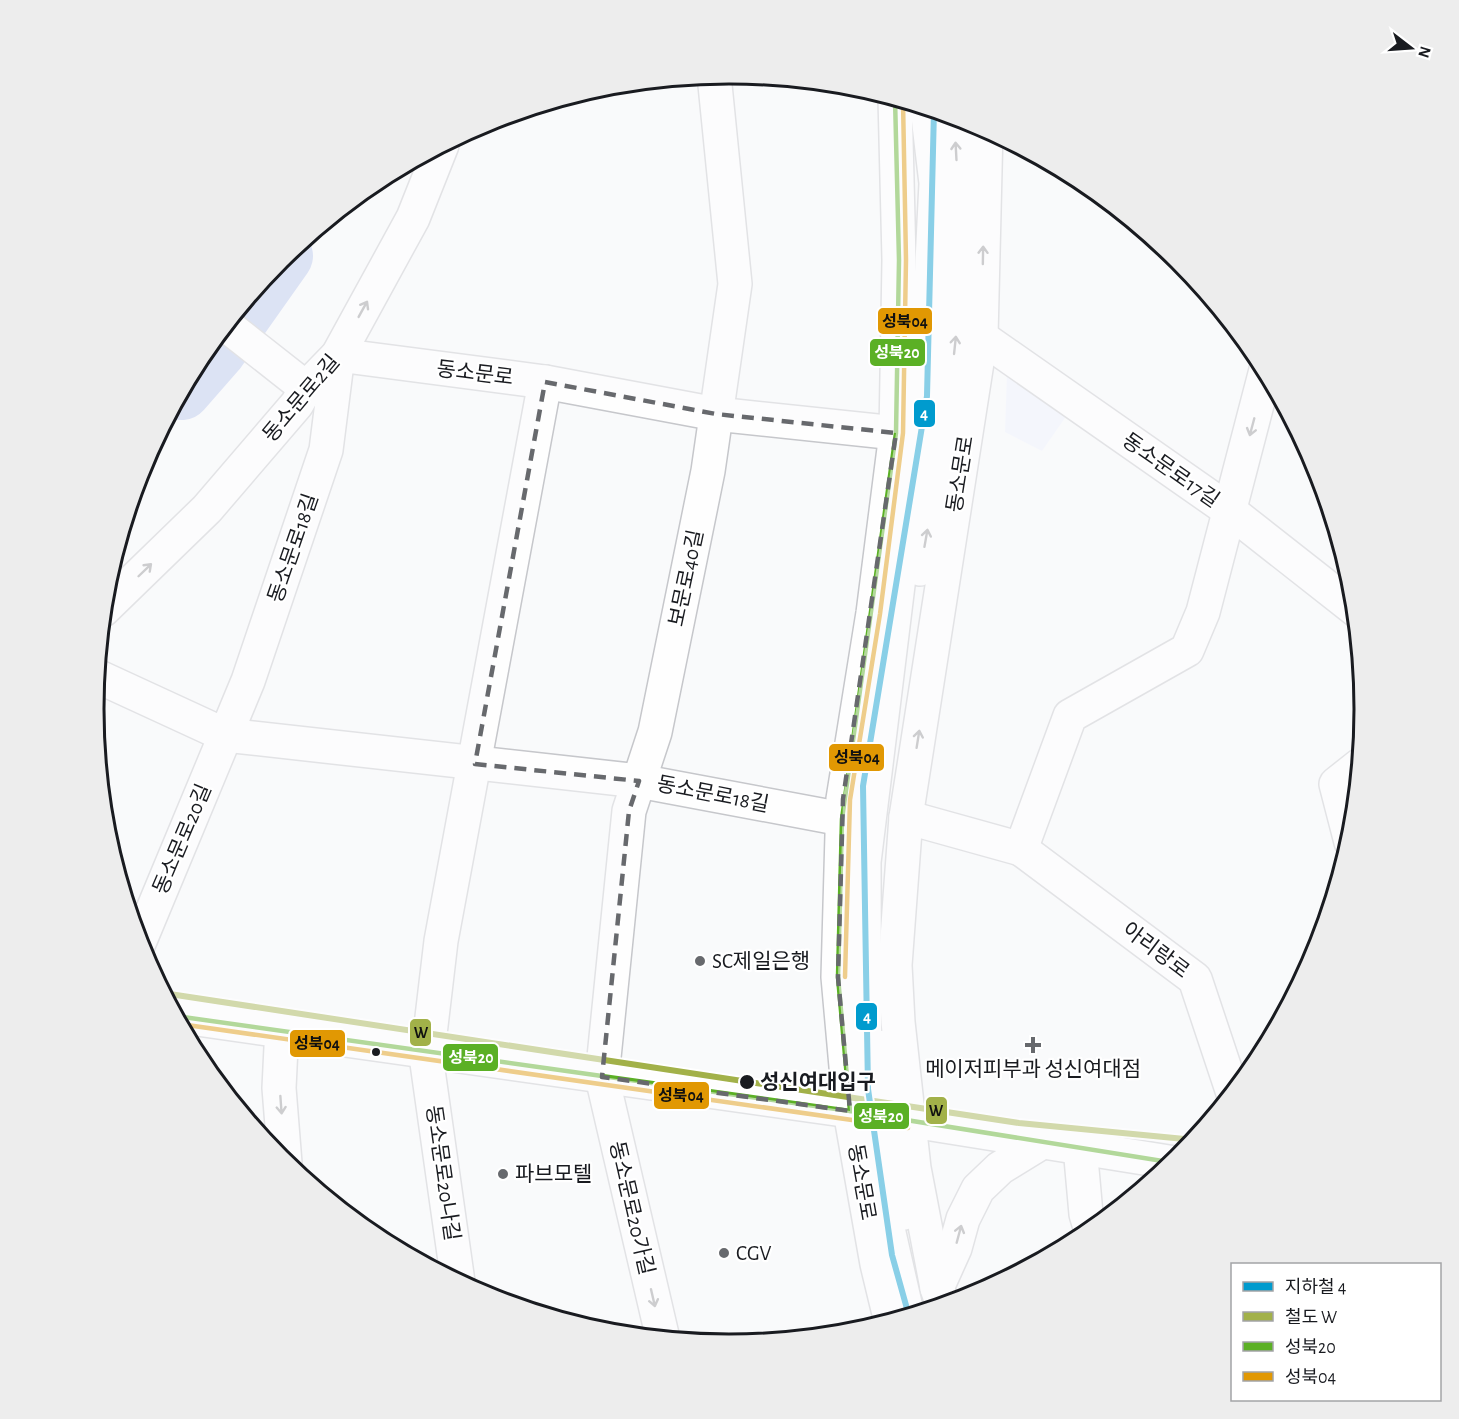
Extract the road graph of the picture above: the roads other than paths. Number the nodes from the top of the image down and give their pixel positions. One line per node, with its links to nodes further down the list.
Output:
1 (715, 84): 13 (street, 보문로40길)
2 (895, 106): 14 (street, 동소문로)
3 (928, 116): 34 (street)
4 (954, 126): 34 (street, one-way to 4)
5 (986, 140): 8 (street, 동소문로, one-way to 5)
6 (437, 157): 9 (street, 동소문로2길, one-way to 6)
7 (232, 331): 12 (street)
8 (981, 337): 15 (street, 동소문로17길); 23 (street, 동소문로, one-way to 8)
9 (338, 356): 10 (street, 동소문로); 12 (street, 동소문로2길); 19 (street, 동소문로18길)
10 (544, 382): 13 (street, 동소문로); 20 (street)
11 (1263, 383): 15 (street, one-way to 15)
12 (306, 388): 16 (street, 동소문로2길, one-way to 12)
13 (716, 414): 14 (street, 동소문로); 22 (street, 보문로40길)
14 (896, 433): 24 (street, 동소문로)
15 (1230, 511): 17 (street, 동소문로17길); 26 (street)
16 (114, 599)
17 (1346, 602)
18 (105, 680): 19 (street, 동소문로18길)
19 (225, 735): 20 (street, 동소문로18길); 27 (street, 동소문로20길)
20 (475, 764): 22 (street, 동소문로18길); 31 (street)
21 (1352, 771): 25 (street)
22 (639, 781): 24 (street, 동소문로18길); 32 (street, 보문로40길)
23 (906, 817): 26 (street); 34 (street, 동소문로)
24 (842, 819): 34 (street, 동소문로)
25 (1345, 819)
26 (1021, 849): 33 (street, 아리랑로)
27 (144, 930)
28 (186, 1018): 31 (street)
29 (196, 1036): 30 (street)
30 (281, 1047): 31 (street); 37 (street, one-way to 37)
31 (428, 1057): 32 (street); 40 (street, 동소문로20나길)
32 (602, 1077): 34 (street); 45 (street, 동소문로20가길, one-way to 45)
33 (1230, 1084)
34 (878, 1116): 35 (street); 41 (street, 동소문로); 43 (street); 44 (street, 동소문로)
35 (1044, 1141): 36 (street); 42 (street, one-way to 35)
36 (1080, 1147): 38 (street); 39 (street)
37 (284, 1149)
38 (1163, 1160)
39 (1088, 1222)
40 (457, 1272)
41 (936, 1300)
42 (937, 1300)
43 (907, 1309)
44 (889, 1314)
45 (661, 1331)

